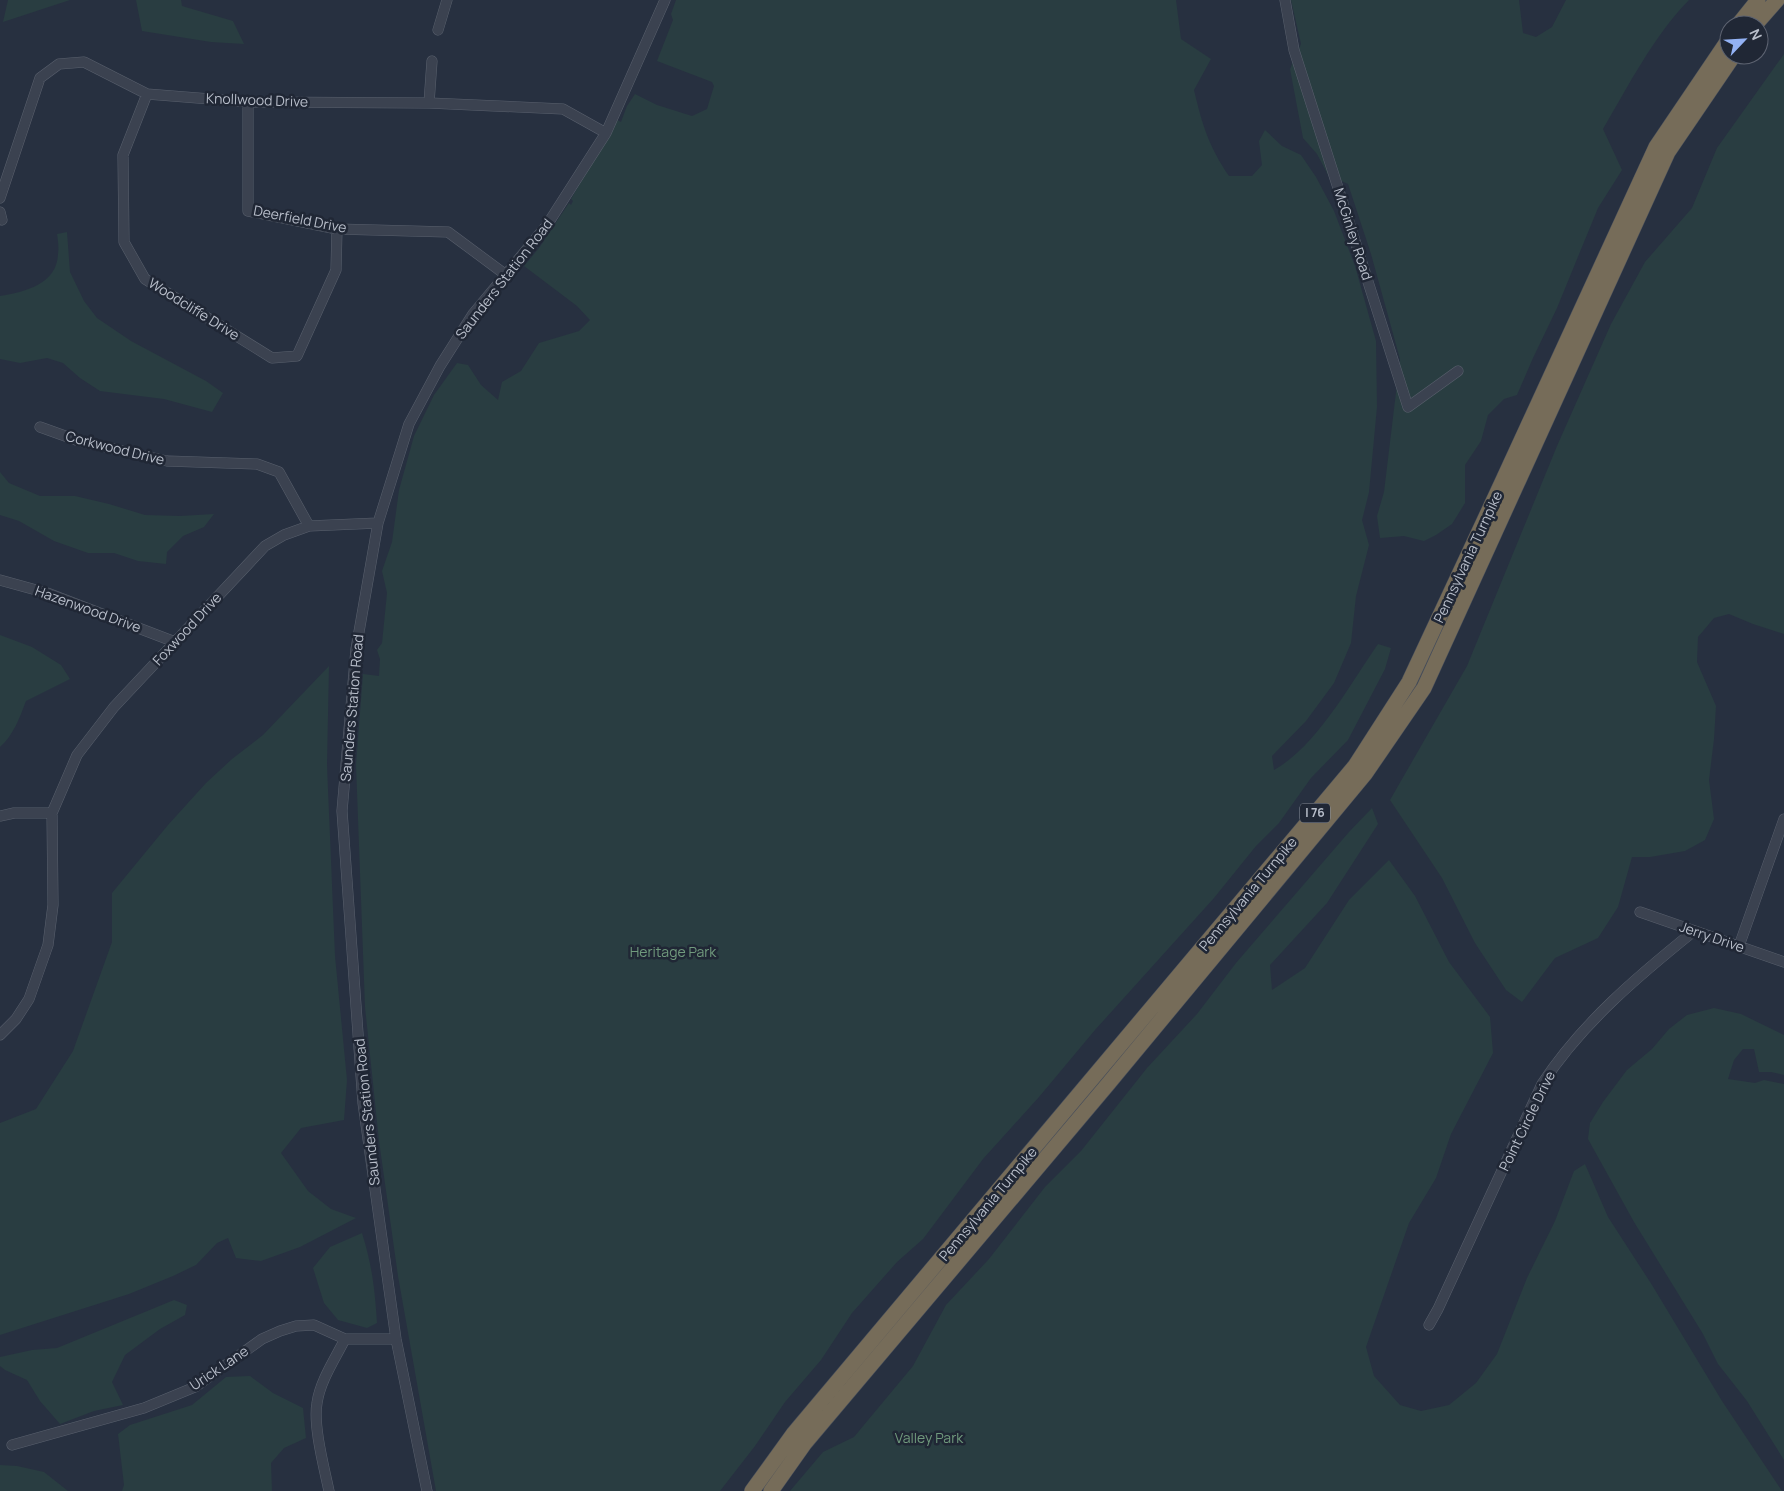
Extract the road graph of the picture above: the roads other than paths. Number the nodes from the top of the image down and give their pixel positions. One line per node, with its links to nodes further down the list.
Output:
1 (447, 0): 8 (street)
2 (665, 0): 15 (street, Saunders Station Road)
3 (1285, 0): 19 (street, McGinley Road)
4 (1758, 0): 6 (highway)
5 (1777, 0): 7 (highway)
6 (1746, 15)
7 (1764, 15)
8 (438, 30)
9 (1719, 54): 39 (highway, Pennsylvania Turnpike / I 76)
10 (432, 61): 14 (street)
11 (1727, 65): 40 (highway, Pennsylvania Turnpike / I 76)
12 (146, 94): 13 (street, Knollwood Drive); 16 (street, Knollwood Drive); 17 (street, Woodcliffe Drive)
13 (248, 102): 14 (street, Knollwood Drive); 17 (street, Deerfield Drive)
14 (429, 103): 15 (street, Knollwood Drive)
15 (606, 133): 18 (street, Saunders Station Road)
16 (0, 198)
17 (337, 229): 18 (street, Deerfield Drive)
18 (506, 275): 21 (street, Saunders Station Road)
19 (1458, 371)
20 (40, 427): 22 (street, Corkwood Drive)
21 (378, 523): 22 (street, Foxwood Drive); 35 (street, Saunders Station Road)
22 (309, 526): 24 (street, Foxwood Drive)
23 (0, 580): 24 (street, Hazenwood Drive)
24 (175, 642): 25 (street, Foxwood Drive)
25 (52, 813): 26 (street); 32 (street, Foxwood Drive)
26 (0, 816)
27 (1784, 819): 30 (street)
28 (1640, 912): 29 (street, Jerry Drive)
29 (1694, 931): 30 (street, Jerry Drive); 33 (street, Point Circle Drive)
30 (1739, 946): 31 (street, Jerry Drive)
31 (1784, 962)
32 (0, 1035)
33 (1429, 1325)
34 (345, 1339): 35 (street, Urick Lane); 36 (street, Urick Lane); 37 (street)
35 (396, 1339): 38 (street, Saunders Station Road)
36 (12, 1445)
37 (329, 1491)
38 (426, 1491)
39 (752, 1491)
40 (771, 1491)

